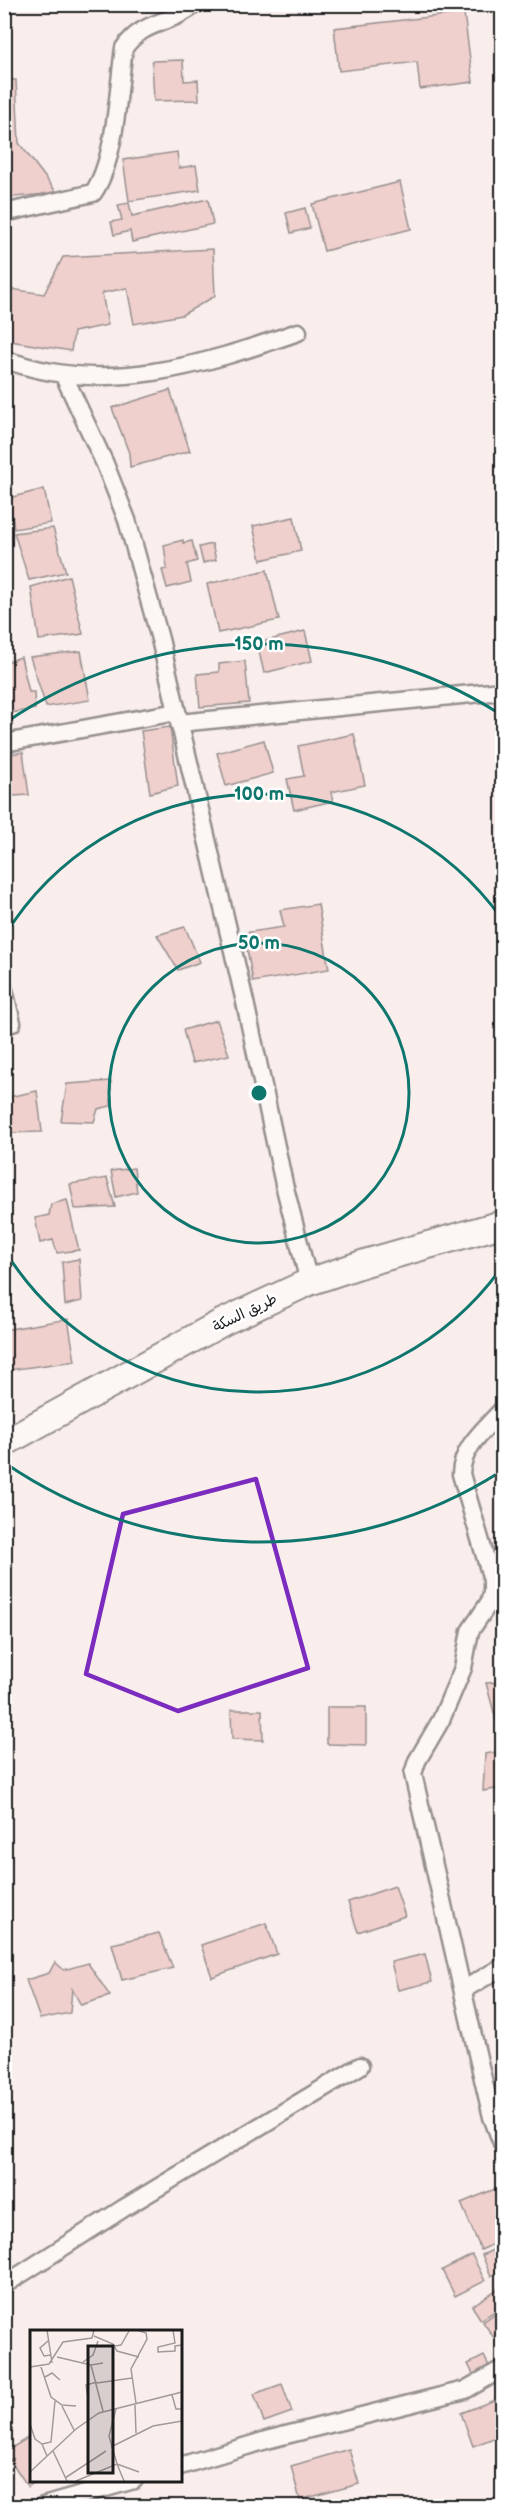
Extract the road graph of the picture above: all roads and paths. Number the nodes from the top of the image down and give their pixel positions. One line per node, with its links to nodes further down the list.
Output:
1 (195, 4): 2 (street)
2 (4, 213)
3 (298, 332): 5 (street)
4 (4, 359): 5 (street)
5 (64, 376): 7 (street)
6 (502, 691): 7 (street)
7 (178, 717): 8 (street); 12 (street)
8 (4, 743)
9 (4, 990): 10 (street)
10 (12, 1023)
11 (502, 1224): 12 (main road, طريق السكة)
12 (309, 1282): 14 (main road, طريق السكة)
13 (502, 1410): 16 (street)
14 (4, 1443)
15 (502, 1967): 16 (street)
16 (463, 1990): 18 (street)
17 (360, 2066): 19 (street)
18 (502, 2143)
19 (4, 2285)
20 (502, 2368): 21 (street)
21 (182, 2465)
22 (130, 2481): 23 (street)
23 (43, 2506)

